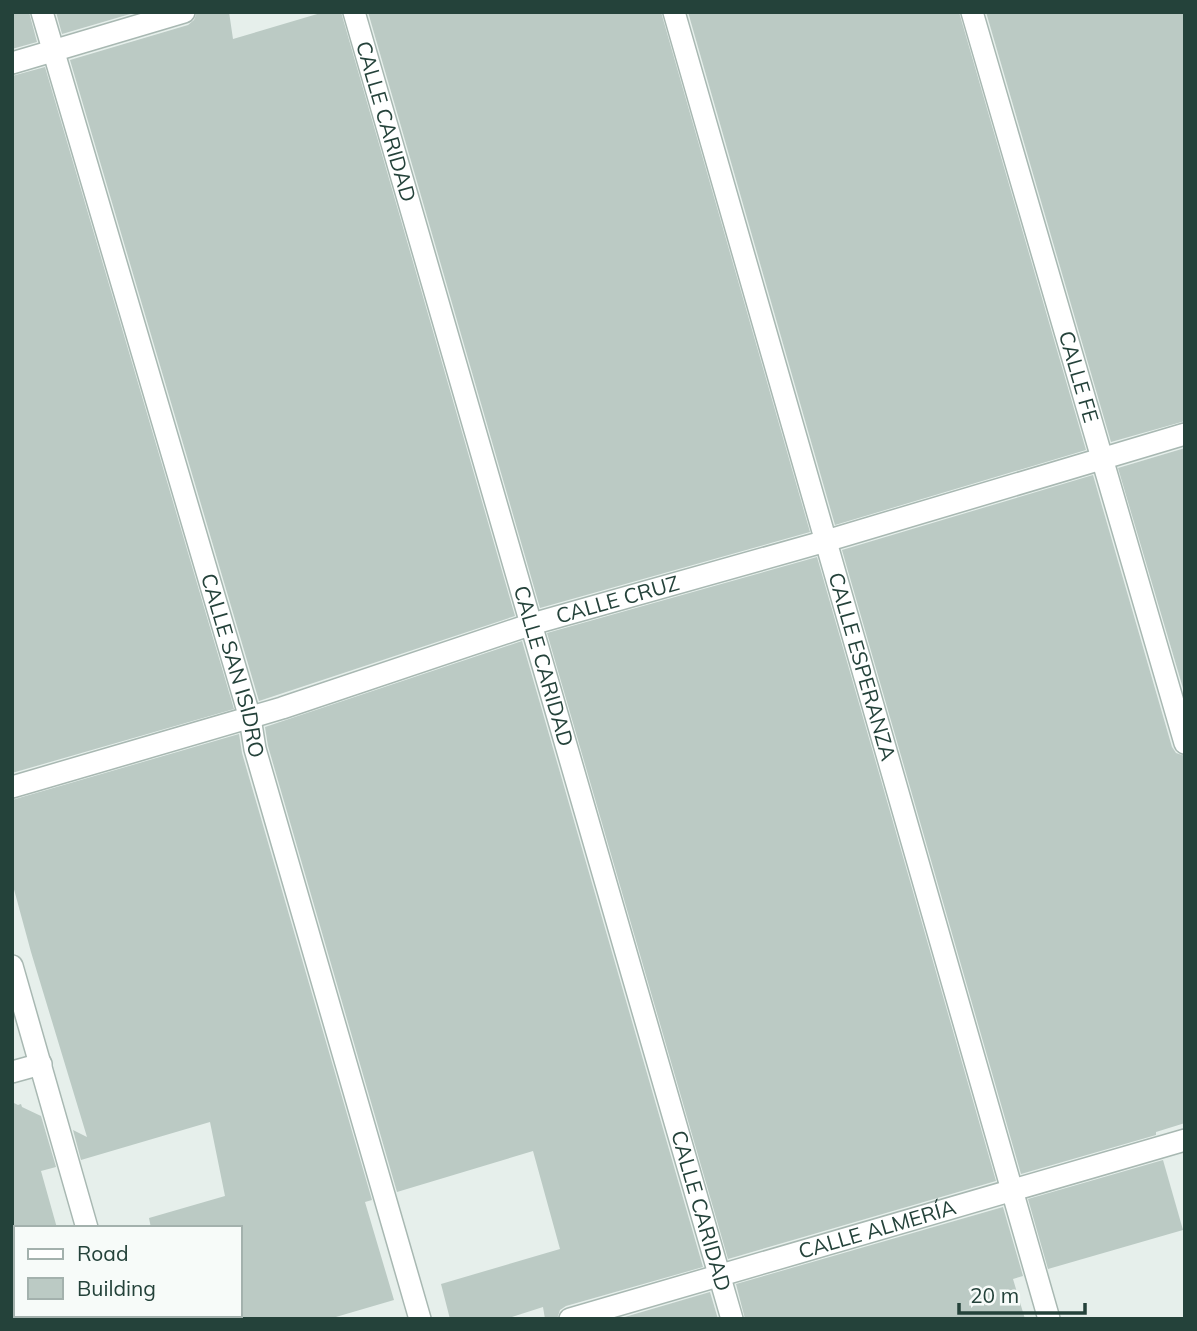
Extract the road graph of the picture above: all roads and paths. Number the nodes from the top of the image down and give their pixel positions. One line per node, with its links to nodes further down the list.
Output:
1 (42, 12): 6 (street, CALLE SAN ISIDRO)
2 (184, 12): 6 (street)
3 (355, 12): 11 (street, CALLE CARIDAD)
4 (674, 12): 10 (street, CALLE ESPERANZA)
5 (972, 12): 9 (street, CALLE FE)
6 (53, 51): 7 (street); 12 (street, CALLE SAN ISIDRO)
7 (12, 63)
8 (1185, 434): 9 (street, CALLE CRUZ)
9 (1102, 459): 10 (street, CALLE CRUZ); 13 (street, CALLE FE)
10 (826, 541): 11 (street, CALLE CRUZ); 19 (street, CALLE ESPERANZA)
11 (532, 624): 12 (street, CALLE CRUZ); 21 (street, CALLE CARIDAD)
12 (250, 718): 14 (street, CALLE CRUZ); 22 (street, CALLE SAN ISIDRO)
13 (1185, 743)
14 (12, 787)
15 (12, 966): 16 (street)
16 (41, 1064): 17 (street); 20 (street)
17 (12, 1072)
18 (1185, 1140): 19 (street, CALLE ALMERÍA)
19 (1012, 1190): 21 (street, CALLE ALMERÍA); 25 (street, CALLE ESPERANZA)
20 (86, 1226)
21 (720, 1275): 23 (street, CALLE ALMERÍA); 24 (street, CALLE CARIDAD)
22 (420, 1319)
23 (570, 1319)
24 (732, 1319)
25 (1049, 1319)

